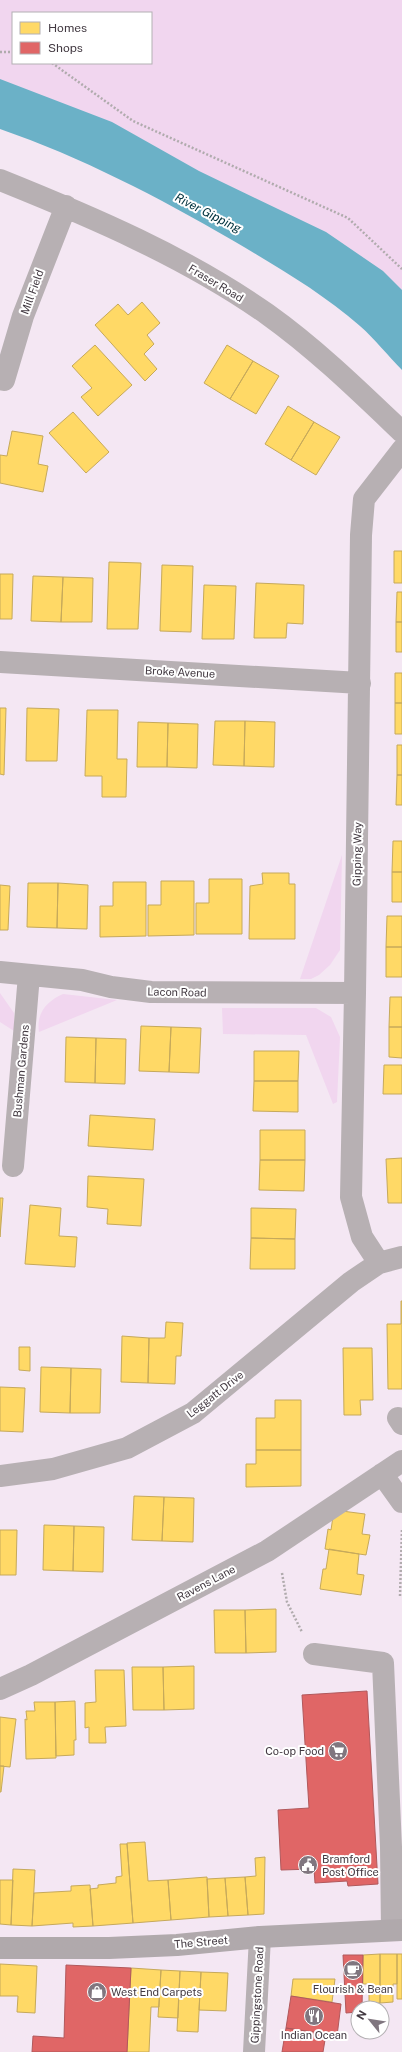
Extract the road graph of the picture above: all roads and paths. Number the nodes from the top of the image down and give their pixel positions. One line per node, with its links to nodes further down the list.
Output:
1 (0, 52): 2 (path)
2 (12, 52)
3 (53, 64): 6 (path)
4 (0, 180): 5 (street, Fraser Road)
5 (66, 206): 7 (street, Mill Field); 8 (street, Fraser Road)
6 (402, 269)
7 (4, 380)
8 (402, 432)
9 (402, 450): 11 (street, Gipping Way)
10 (0, 662): 11 (street, Broke Avenue)
11 (360, 683): 14 (street, Gipping Way)
12 (0, 972): 13 (street, Lacon Road)
13 (29, 975): 14 (street, Lacon Road); 15 (street, Bushman Gardens)
14 (355, 993): 17 (street, Gipping Way)
15 (13, 1166)
16 (402, 1257): 17 (street, Leggatt Drive)
17 (379, 1263): 20 (street, Leggatt Drive)
18 (402, 1461): 19 (street, Ravens Lane)
19 (382, 1474): 21 (street); 23 (street, Ravens Lane)
20 (0, 1476)
21 (402, 1502)
22 (402, 1520): 24 (path)
23 (267, 1551): 25 (path); 26 (street, Ravens Lane)
24 (400, 1596)
25 (314, 1654): 27 (street)
26 (0, 1689)
27 (394, 1710): 28 (street)
28 (397, 1930): 29 (main road, The Street)
29 (260, 1937): 30 (main road, The Street); 31 (street, Gippingstone Road)
30 (0, 1948)
31 (254, 2052)

